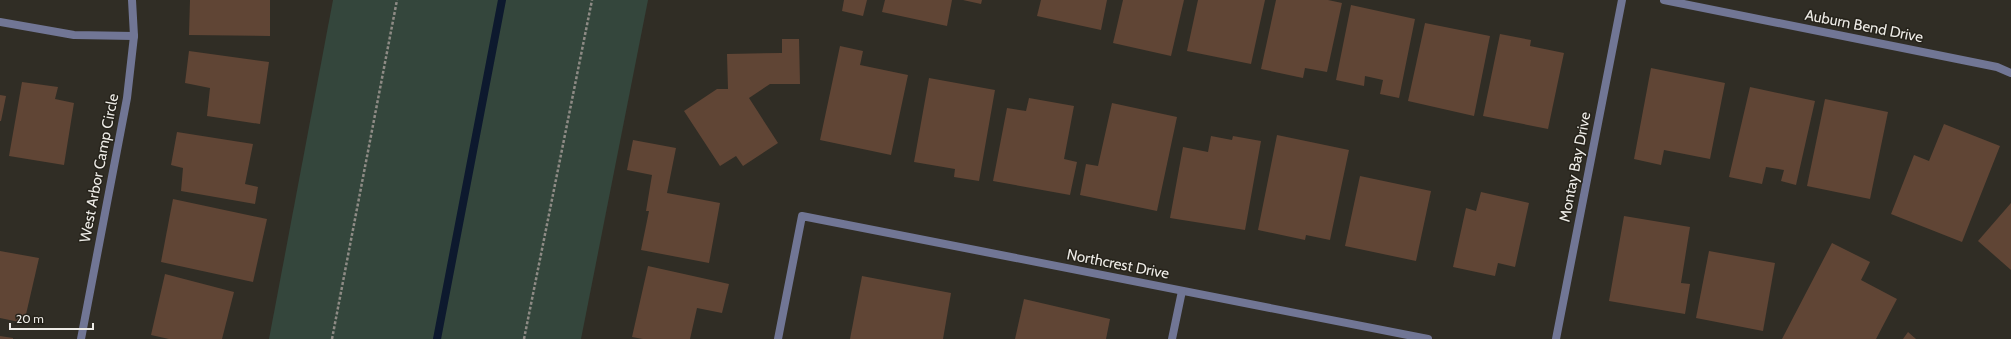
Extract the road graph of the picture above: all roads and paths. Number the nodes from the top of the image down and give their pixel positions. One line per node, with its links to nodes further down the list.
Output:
1 (132, 0): 7 (street, West Arbor Camp Circle)
2 (397, 0): 11 (path)
3 (592, 0): 12 (path)
4 (1622, 0): 16 (street, Montay Bay Drive)
5 (1664, 0): 8 (street, Auburn Bend Drive)
6 (0, 22): 7 (street)
7 (134, 36): 10 (street, West Arbor Camp Circle)
8 (2011, 73)
9 (1182, 291): 13 (street, Northcrest Drive); 14 (street); 15 (street, Northcrest Drive)
10 (80, 339)
11 (332, 339)
12 (524, 339)
13 (778, 339)
14 (1172, 339)
15 (1428, 339)
16 (1556, 339)

